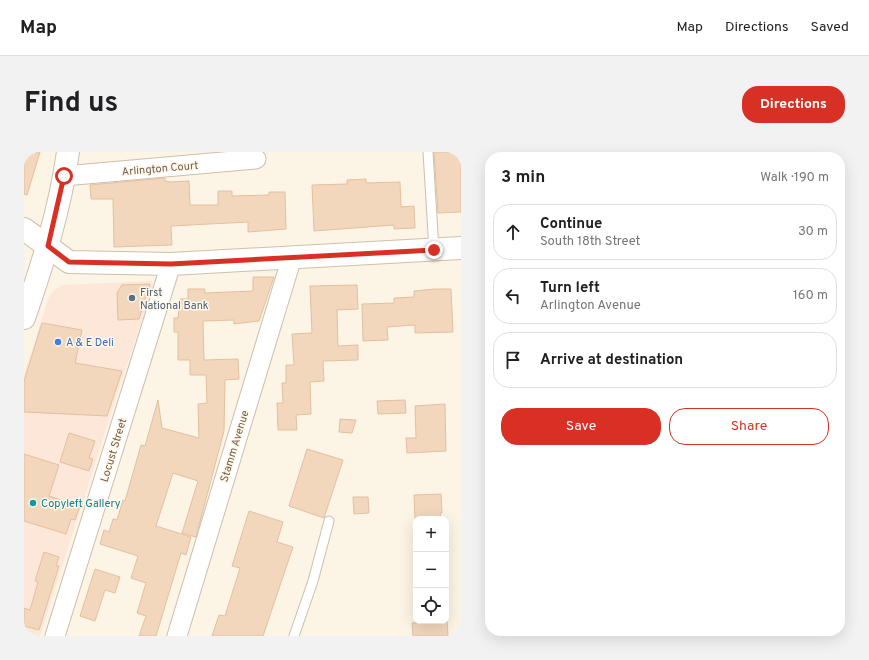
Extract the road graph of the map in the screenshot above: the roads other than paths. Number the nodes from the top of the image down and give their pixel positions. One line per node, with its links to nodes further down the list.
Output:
1 (68, 152): 4 (main road)
2 (428, 152): 8 (lane)
3 (256, 159): 4 (street, Arlington Court)
4 (64, 176): 6 (main road)
5 (24, 229): 6 (main road)
6 (48, 246): 10 (main road); 11 (main road)
7 (461, 249): 8 (main road)
8 (434, 250): 9 (main road)
9 (292, 257): 10 (main road); 14 (street, Stamm Avenue)
10 (171, 264): 13 (street, Locust Street)
11 (24, 318)
12 (329, 521): 15 (lane)
13 (55, 636)
14 (177, 636)
15 (294, 636)

